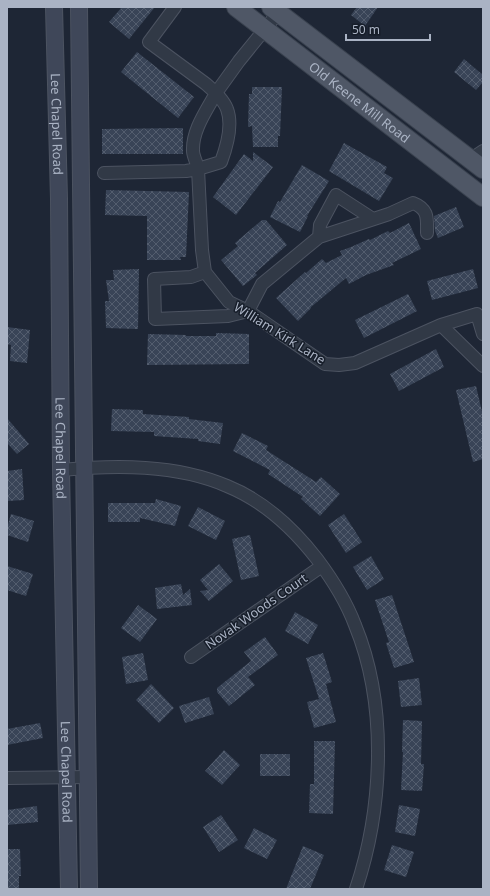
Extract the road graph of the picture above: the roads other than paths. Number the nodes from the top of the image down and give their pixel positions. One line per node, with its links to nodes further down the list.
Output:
1 (54, 7): 21 (main road, Lee Chapel Road)
2 (79, 7): 20 (main road, Lee Chapel Road)
3 (175, 7): 7 (street)
4 (236, 7): 6 (main road, Old Keene Mill Road)
5 (278, 9): 6 (street); 8 (main road, Old Keene Mill Road)
6 (264, 29): 7 (street); 11 (main road, Old Keene Mill Road)
7 (216, 93): 9 (street); 9 (street)
8 (479, 160)
9 (198, 169): 10 (street); 15 (street)
10 (104, 173)
11 (483, 197)
12 (373, 219): 13 (street); 14 (street); 14 (street)
13 (427, 233)
14 (320, 237): 16 (street)
15 (205, 272): 16 (street, William Kirk Lane); 16 (street)
16 (248, 311): 17 (street, William Kirk Lane)
17 (442, 325): 18 (street, William Kirk Lane); 19 (street)
18 (483, 334)
19 (483, 366)
20 (84, 468): 21 (street); 22 (street); 26 (main road, Lee Chapel Road)
21 (61, 470): 25 (main road, Lee Chapel Road)
22 (322, 566): 23 (street, Novak Woods Court); 29 (street)
23 (191, 657)
24 (7, 778): 25 (street)
25 (66, 778): 26 (street); 27 (main road, Lee Chapel Road)
26 (88, 778): 28 (main road, Lee Chapel Road)
27 (69, 889)
28 (89, 889)
29 (356, 889)

